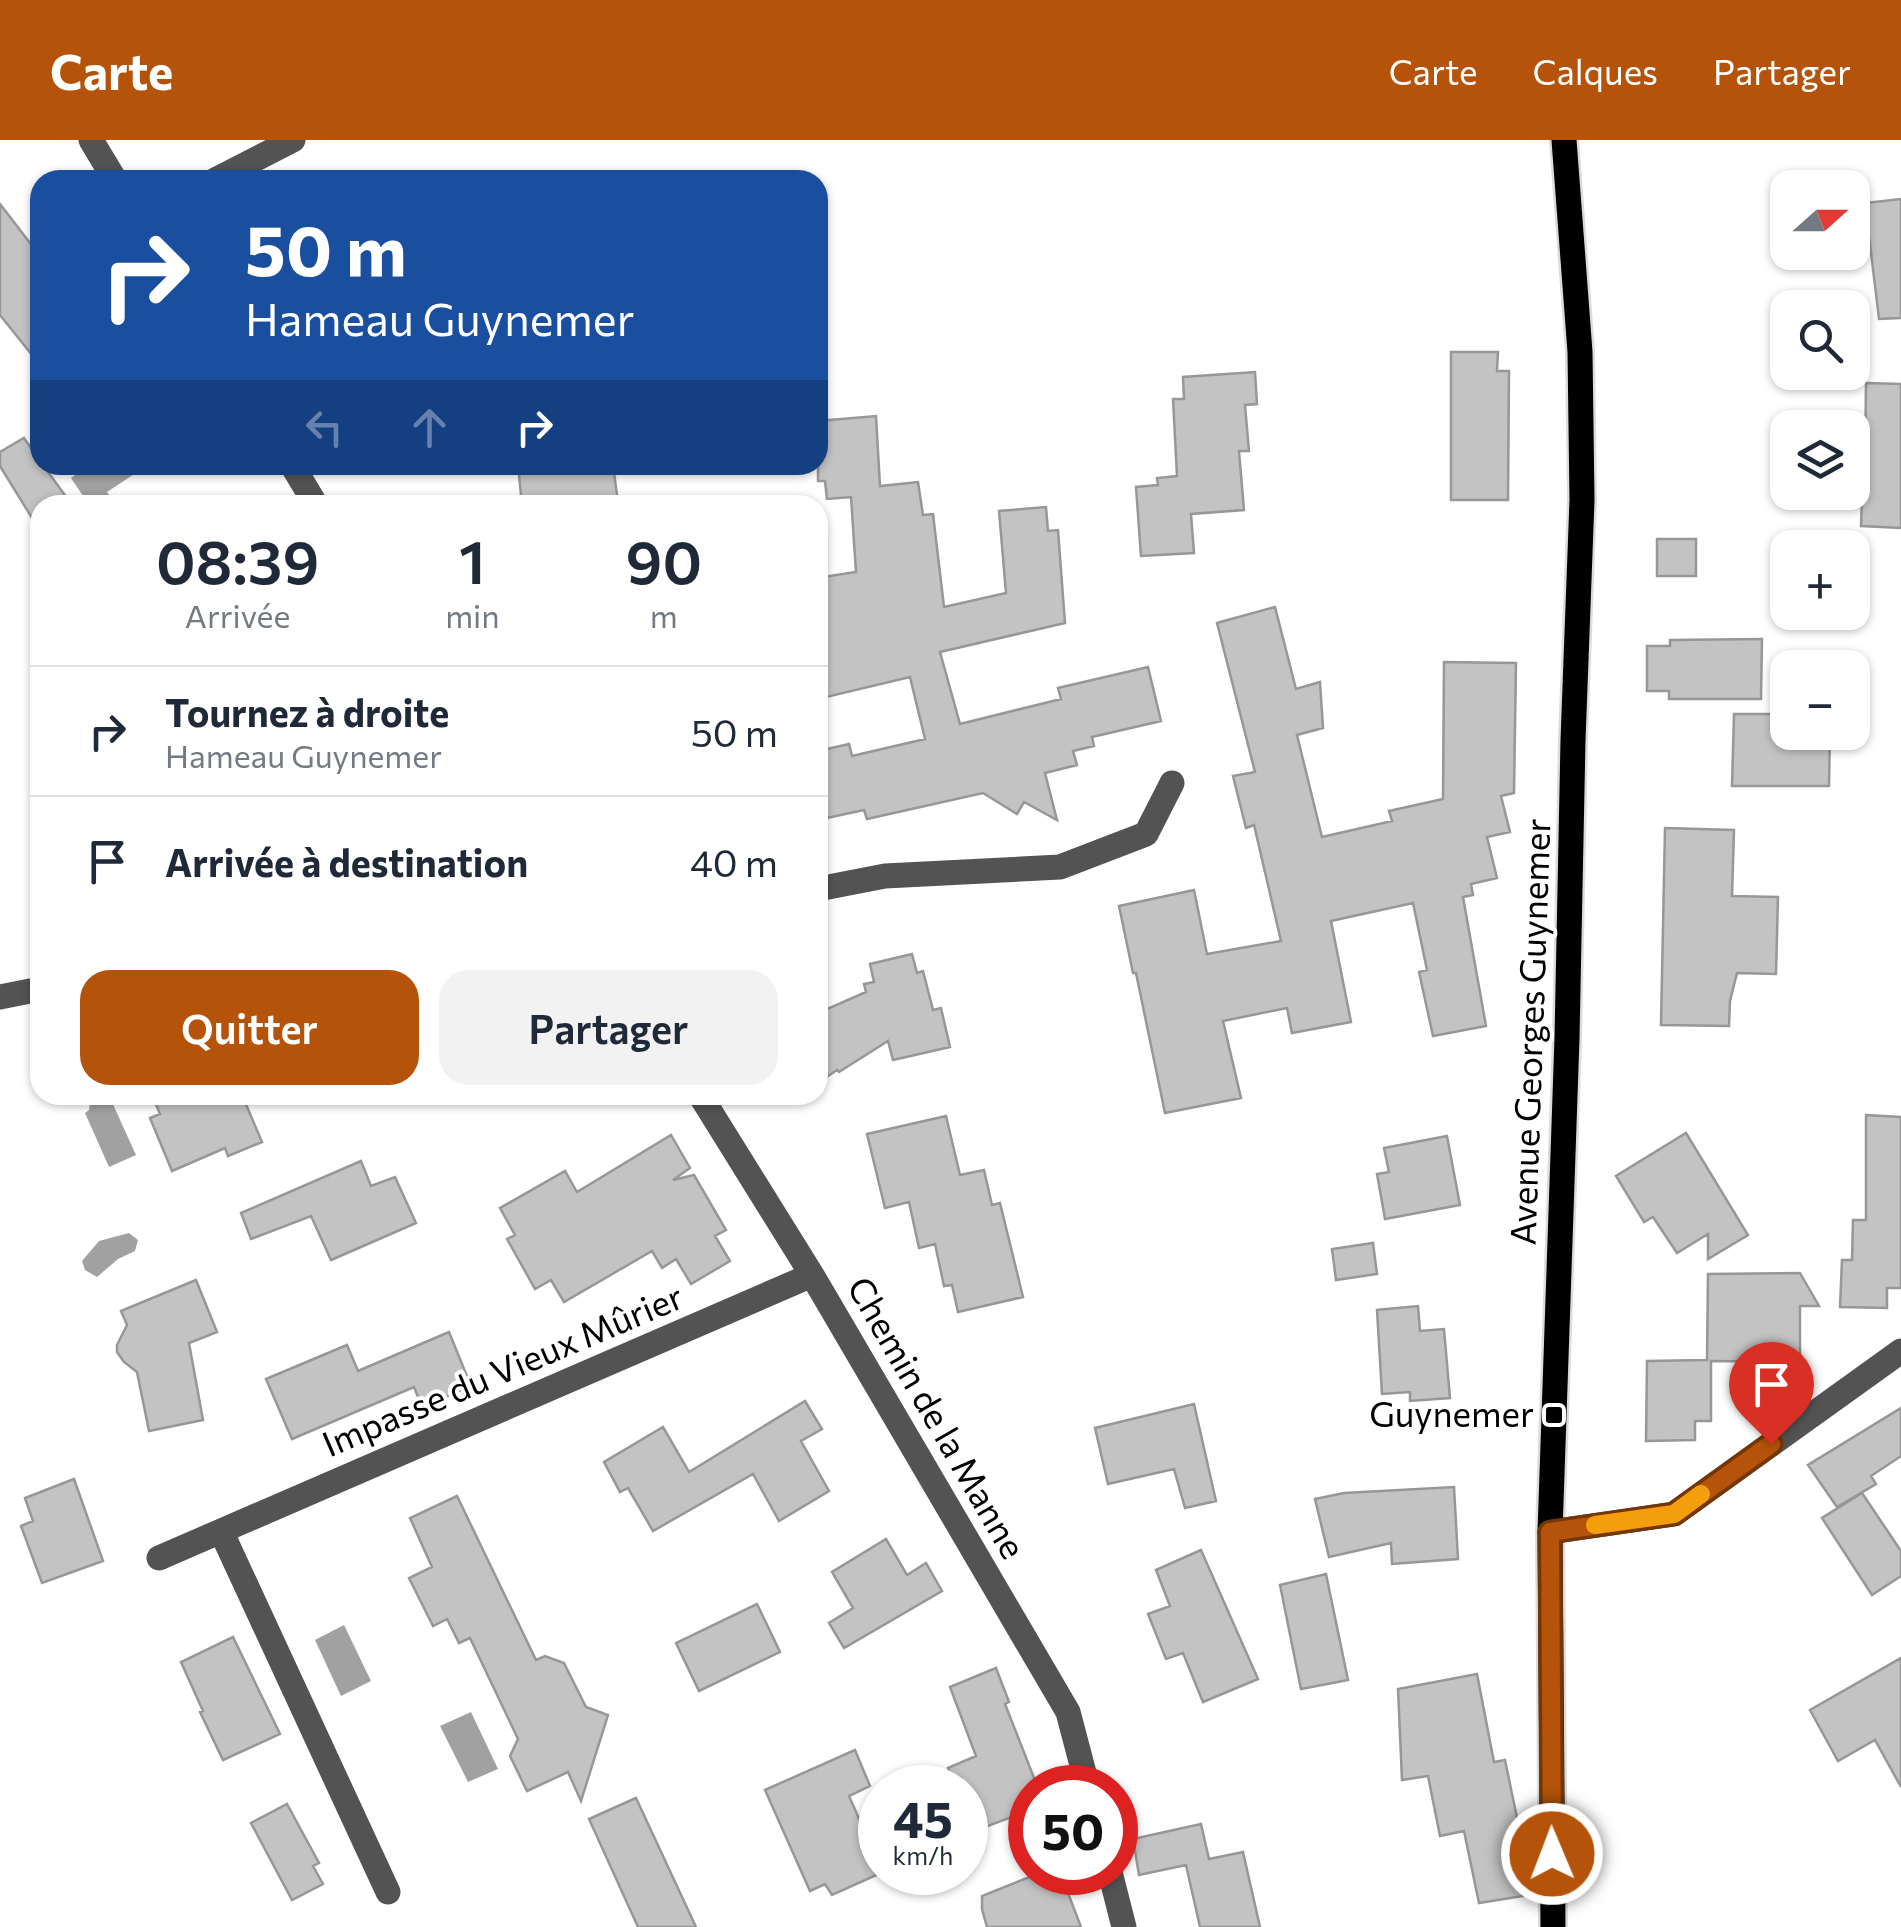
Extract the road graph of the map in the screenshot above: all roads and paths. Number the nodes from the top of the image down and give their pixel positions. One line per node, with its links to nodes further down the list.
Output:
1 (91, 140): 4 (street)
2 (293, 140): 5 (street)
3 (1564, 140): 14 (main road, Avenue Georges Guynemer)
4 (110, 170)
5 (234, 170)
6 (1172, 784): 7 (street)
7 (828, 886)
8 (30, 991): 9 (street)
9 (0, 997)
10 (706, 1105): 11 (street, Chemin de la Manne)
11 (812, 1275): 13 (street, Impasse du Vieux Mûrier); 16 (street, Chemin de la Manne)
12 (1901, 1351): 14 (street)
13 (222, 1531): 15 (street, Impasse du Vieux Mûrier); 17 (street)
14 (1550, 1532): 20 (main road, Avenue Georges Guynemer)
15 (159, 1558)
16 (1082, 1765)
17 (388, 1892)
18 (1116, 1895): 19 (street)
19 (1124, 1927)
20 (1552, 1927)

